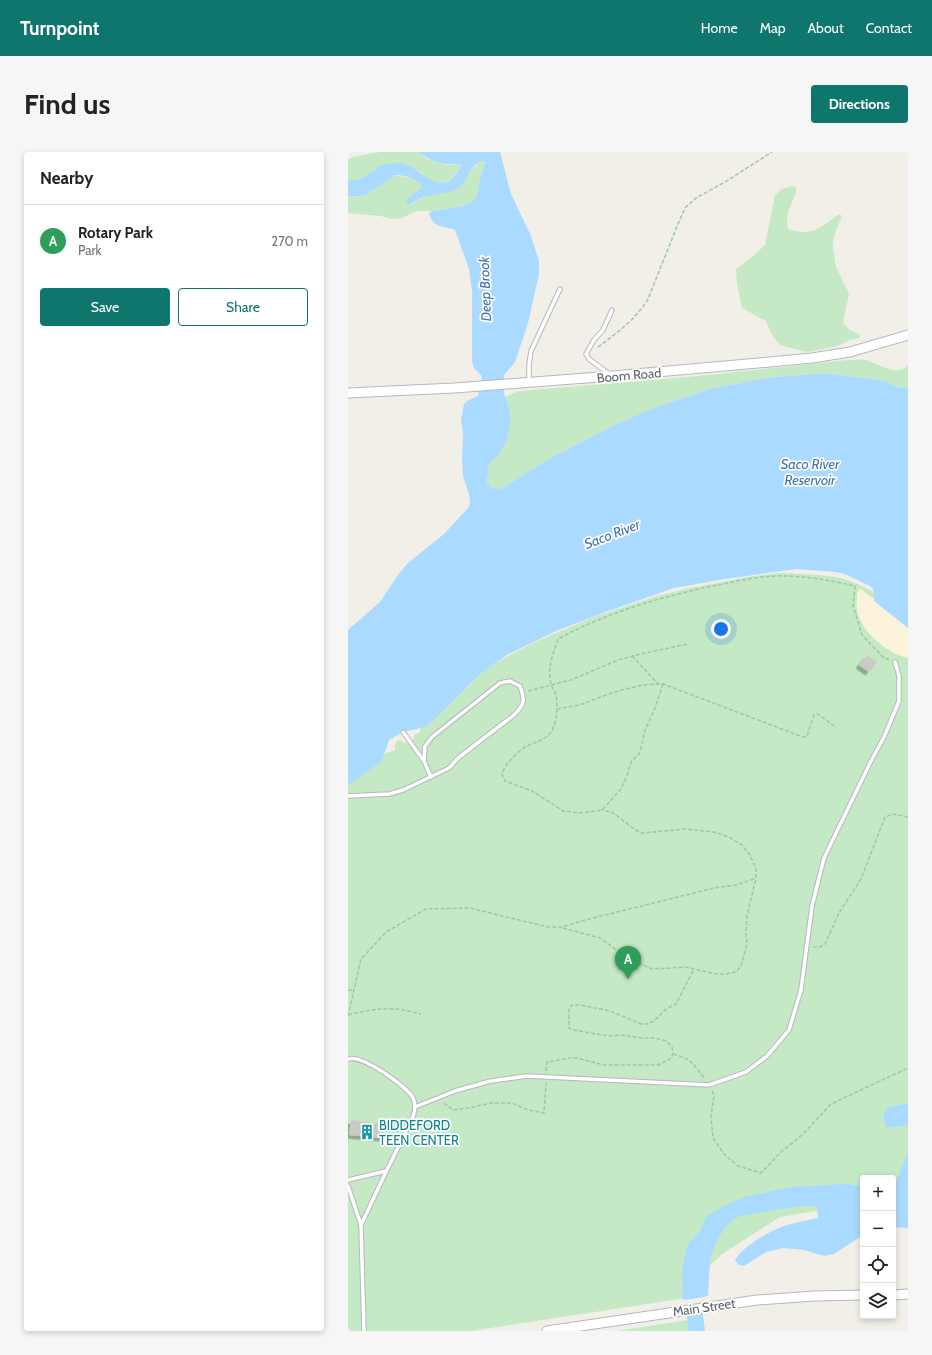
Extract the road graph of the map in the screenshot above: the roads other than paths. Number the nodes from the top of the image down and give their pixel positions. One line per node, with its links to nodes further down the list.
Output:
1 (560, 289): 5 (lane)
2 (612, 310): 4 (lane)
3 (908, 335): 4 (street, Boom Road)
4 (612, 376): 5 (street, Boom Road)
5 (527, 382): 6 (street, Boom Road)
6 (348, 393)
7 (895, 662): 13 (lane)
8 (403, 732): 9 (lane)
9 (424, 761): 10 (lane); 10 (lane)
10 (431, 777): 11 (lane)
11 (348, 796)
12 (348, 1059): 13 (lane)
13 (415, 1107): 14 (lane)
14 (386, 1172): 15 (lane); 17 (lane)
15 (348, 1180)
16 (348, 1186): 17 (lane)
17 (361, 1225): 21 (lane)
18 (908, 1294): 20 (street)
19 (860, 1295): 22 (street, Main Street)
20 (896, 1295)
21 (364, 1331)
22 (547, 1331)

